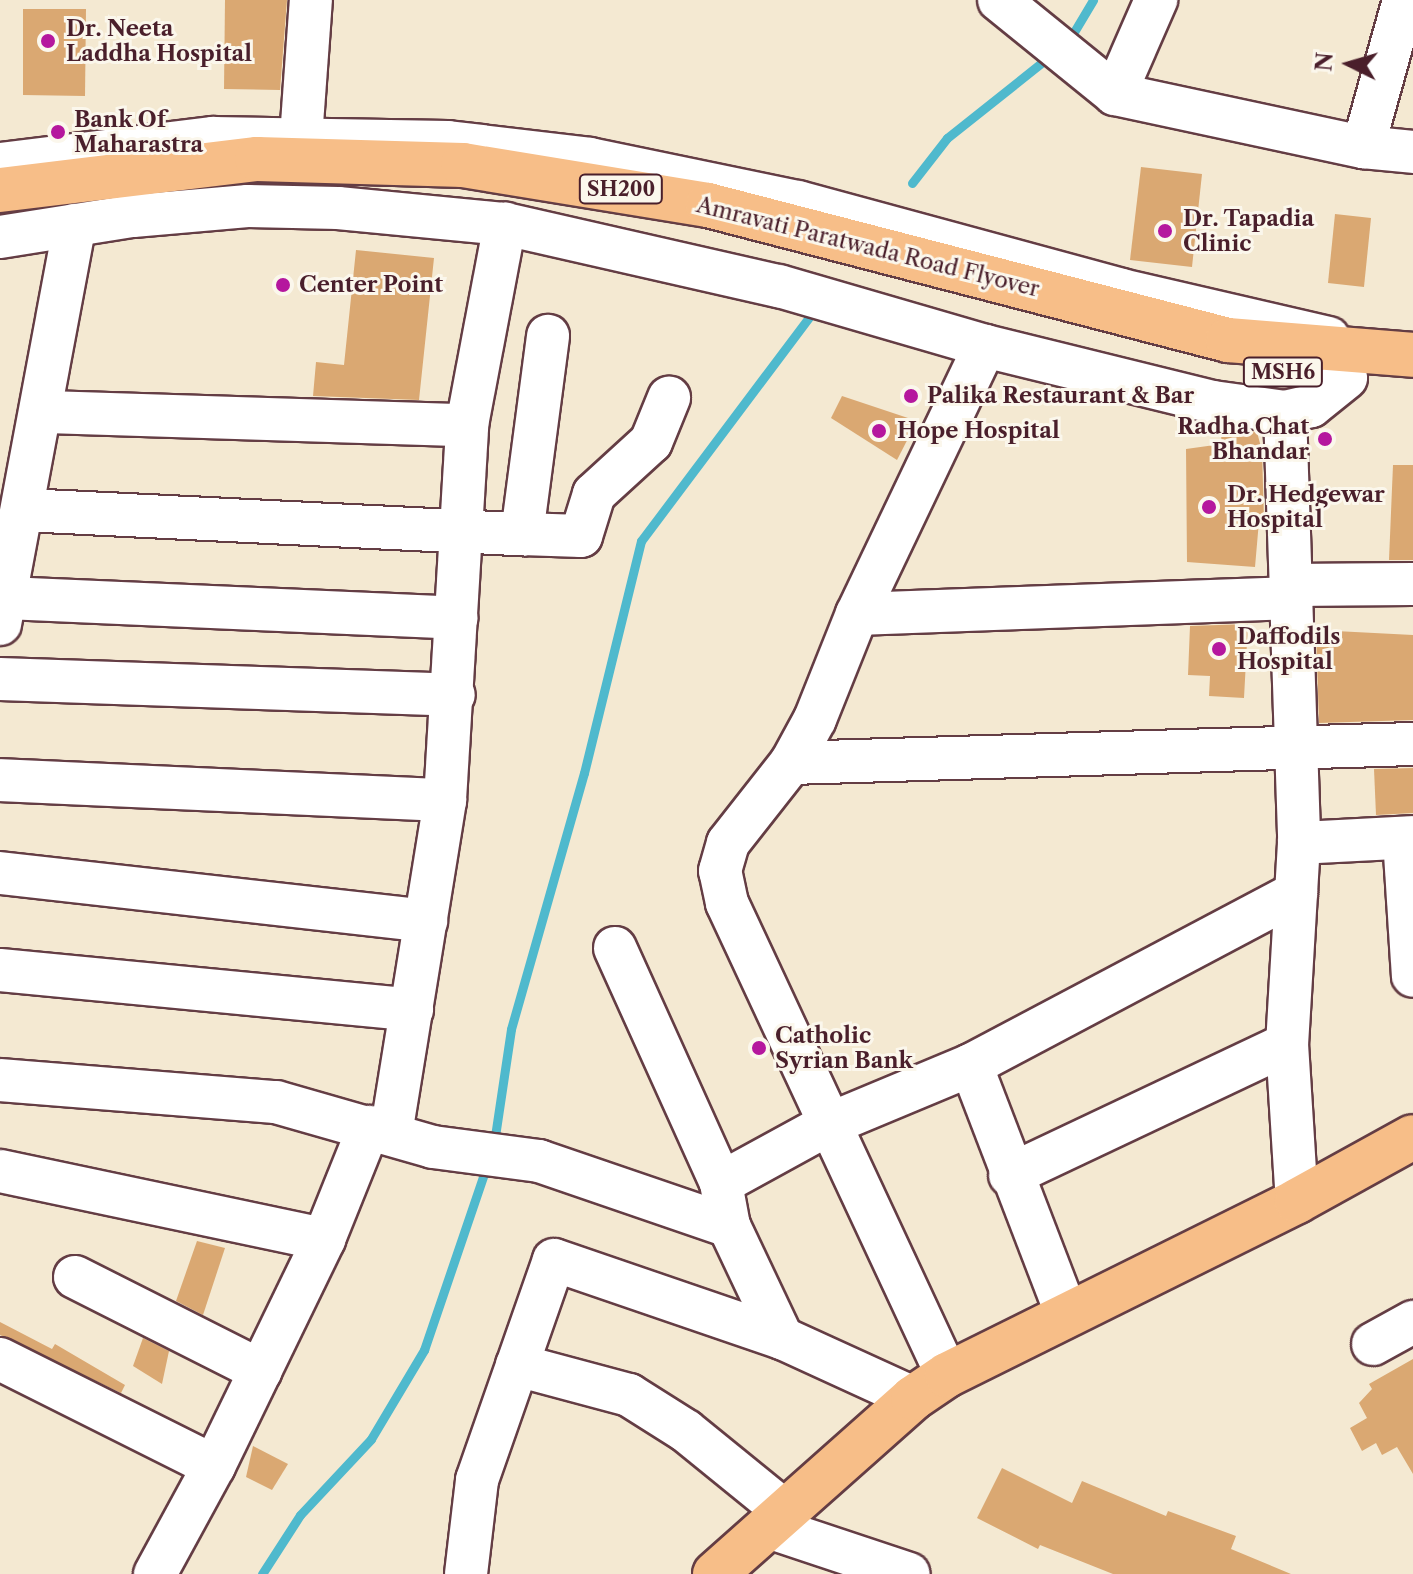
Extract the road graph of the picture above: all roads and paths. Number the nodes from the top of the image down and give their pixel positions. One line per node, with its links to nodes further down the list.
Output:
1 (311, 0): 6 (street)
2 (999, 0): 5 (street)
3 (1156, 0): 5 (street)
4 (1404, 0): 7 (street)
5 (1110, 91): 7 (street)
6 (301, 138): 9 (street); 19 (street)
7 (1363, 147): 8 (street)
8 (1413, 152)
9 (0, 164)
10 (0, 190): 17 (main road, Amravati Paratwada Road Flyover / SH200)
11 (0, 215): 17 (main road, Amravati Paratwada Road Flyover / MSH6)
12 (505, 224): 13 (street); 16 (street); 24 (street)
13 (75, 225): 14 (street); 22 (street)
14 (0, 237)
15 (548, 336): 27 (street)
16 (985, 346): 23 (street); 31 (street)
17 (1224, 352): 19 (main road, Amravati Paratwada Road Flyover / MSH6)
18 (1413, 355): 19 (main road, MSH6)
19 (1348, 365): 20 (main road, MSH6); 23 (street)
20 (1413, 383)
21 (669, 398): 27 (street)
22 (44, 412): 24 (street); 25 (street)
23 (1285, 412): 29 (street)
24 (467, 425): 26 (street)
25 (24, 510): 26 (street); 30 (street)
26 (460, 532): 27 (street); 32 (street)
27 (522, 534)
28 (1413, 584): 29 (street)
29 (1293, 591): 31 (street); 36 (street)
30 (3, 611): 32 (street)
31 (857, 614): 37 (street)
32 (457, 618): 34 (street)
33 (0, 679): 34 (street)
34 (454, 695): 39 (street)
35 (1413, 744): 36 (street)
36 (1297, 746): 37 (street); 41 (street)
37 (791, 763): 52 (street)
38 (0, 780): 39 (street)
39 (445, 800): 44 (street)
40 (1408, 838): 41 (street); 47 (street)
41 (1299, 843): 43 (street)
42 (0, 873): 44 (street)
43 (1296, 893): 49 (street); 50 (street)
44 (426, 921): 48 (street)
45 (615, 948): 57 (street)
46 (0, 970): 48 (street)
47 (1413, 976)
48 (412, 1010): 53 (street)
49 (1287, 1044): 56 (street); 58 (street)
50 (971, 1065): 52 (street); 56 (street)
51 (0, 1080): 53 (street)
52 (827, 1125): 57 (street); 69 (street)
53 (380, 1130): 59 (street); 60 (street)
54 (1413, 1137): 58 (main road)
55 (0, 1171): 60 (street)
56 (1010, 1175): 62 (street)
57 (721, 1183): 59 (street)
58 (1297, 1201): 62 (main road)
59 (729, 1226): 64 (street)
60 (324, 1239): 68 (street)
61 (75, 1277): 68 (street)
62 (1066, 1313): 69 (main road)
63 (1413, 1322): 65 (street)
64 (782, 1338): 67 (street); 69 (street)
65 (1373, 1344)
66 (0, 1359): 70 (street)
67 (517, 1365): 71 (street); 73 (street)
68 (261, 1371): 70 (street)
69 (930, 1386): 71 (main road)
70 (214, 1466): 72 (street)
71 (779, 1521): 74 (main road); 75 (street)
72 (155, 1574)
73 (466, 1574)
74 (715, 1574)
75 (909, 1574)

